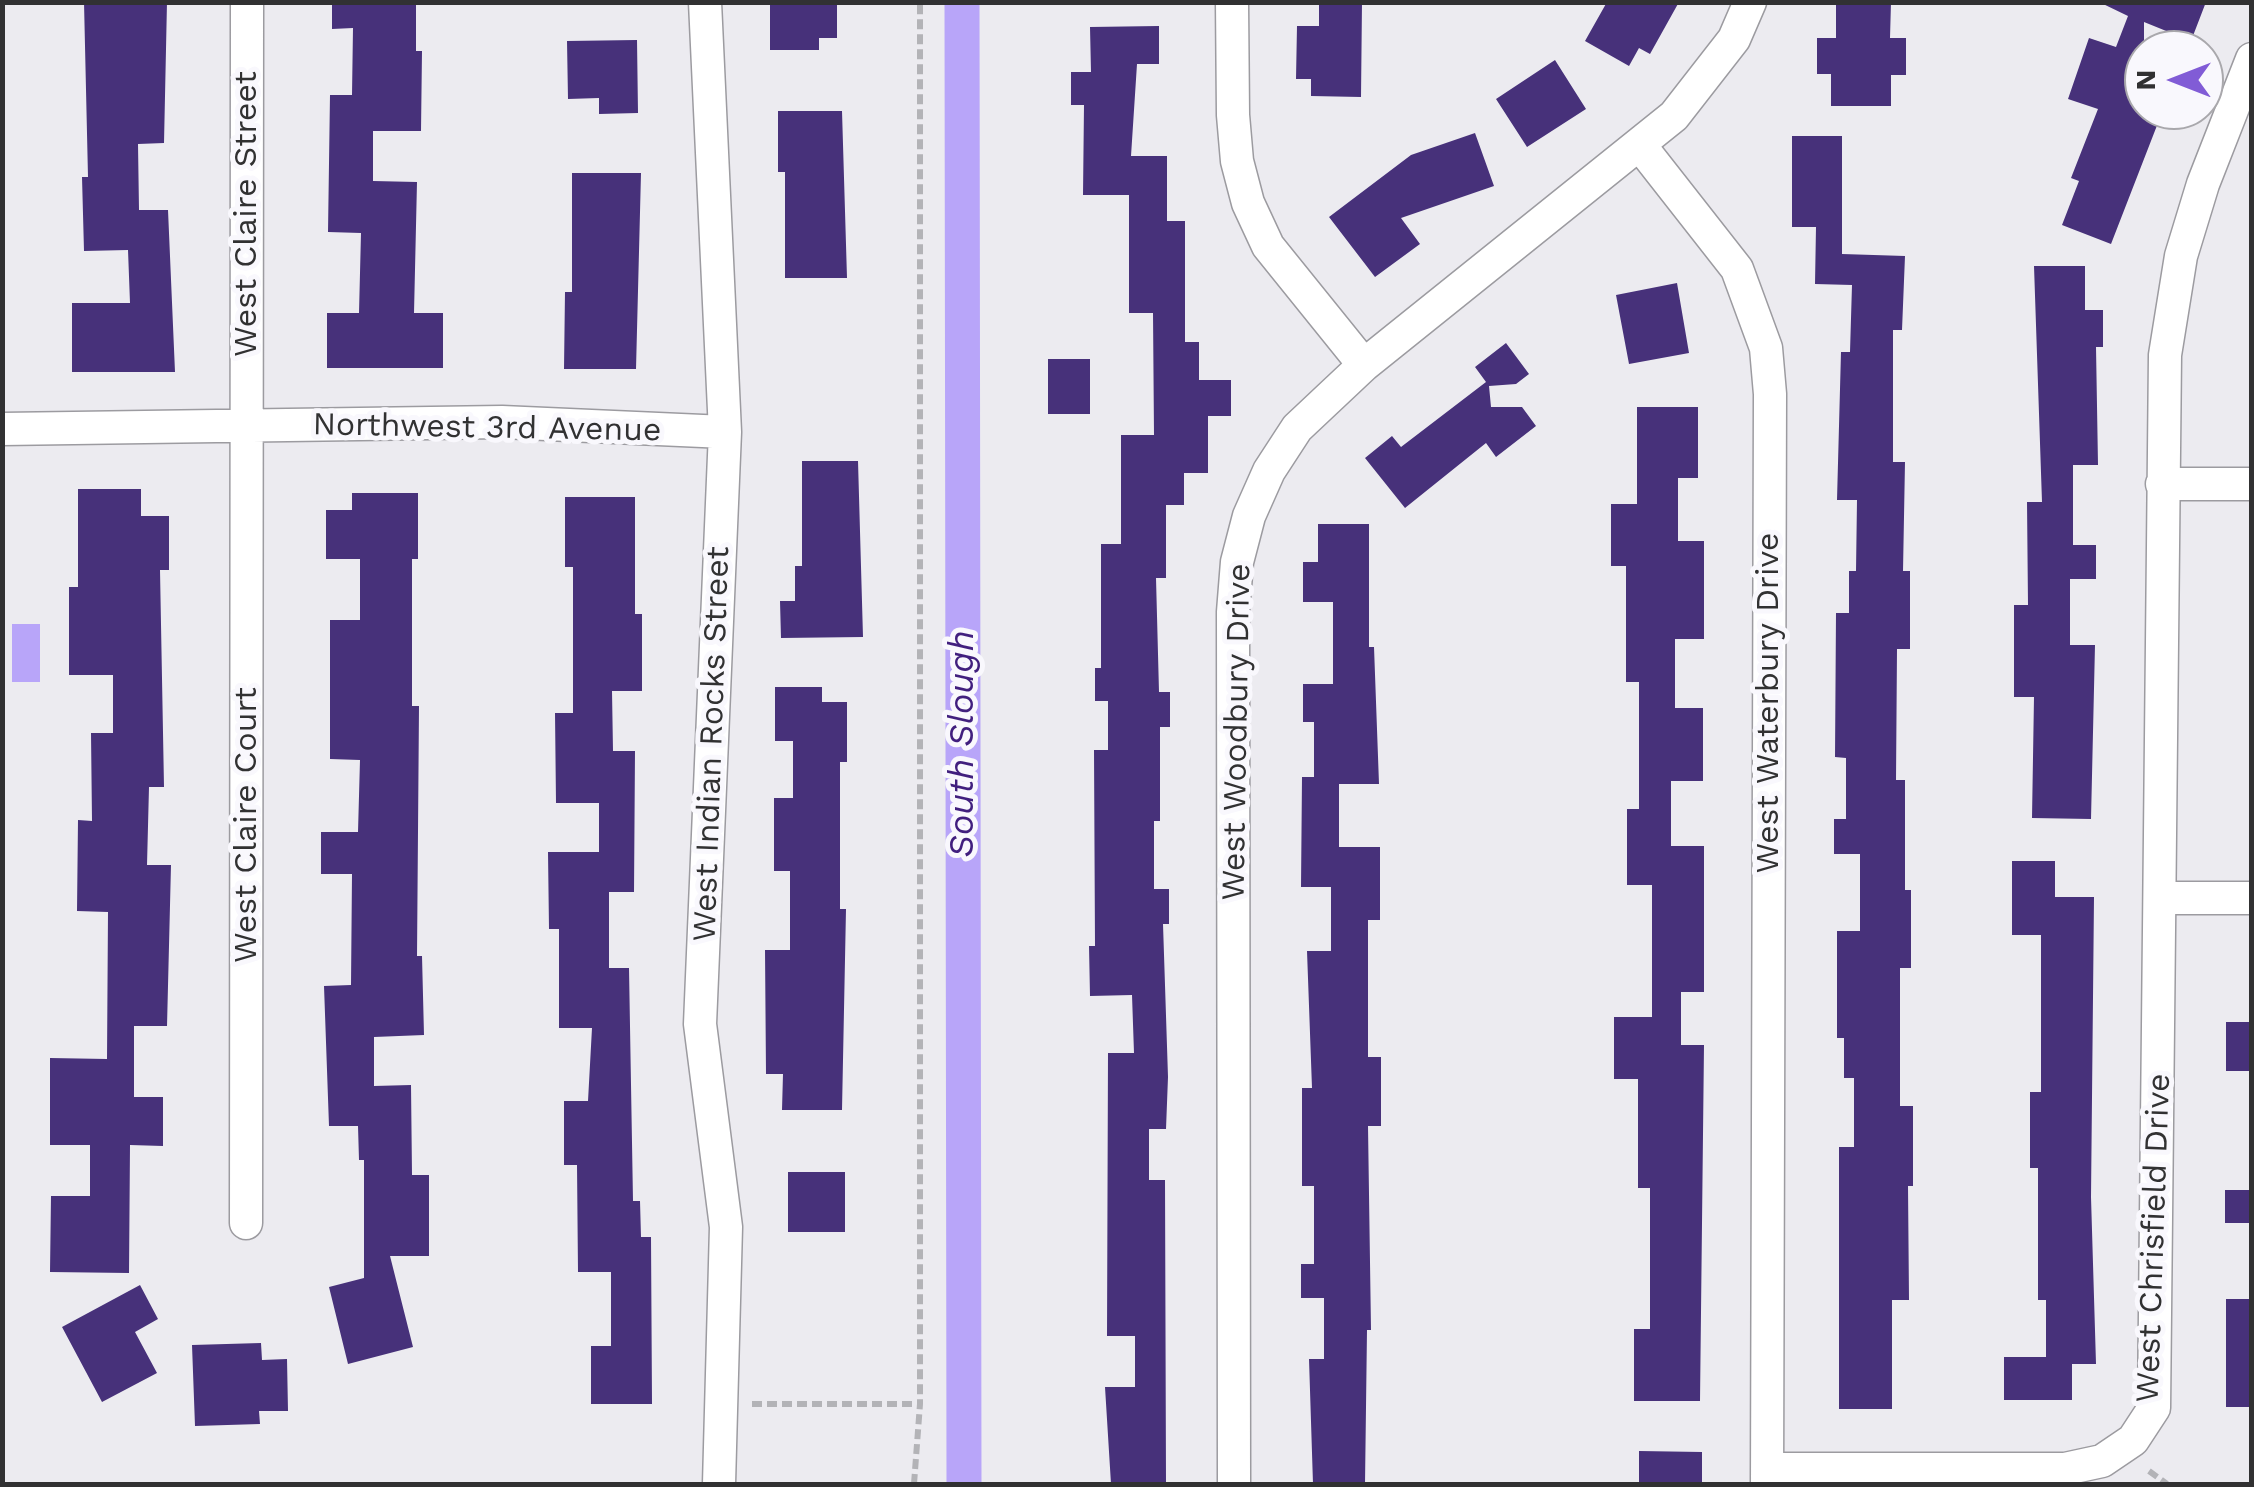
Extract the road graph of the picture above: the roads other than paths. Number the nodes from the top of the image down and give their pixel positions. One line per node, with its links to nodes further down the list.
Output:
1 (247, 2): 8 (street, West Claire Street)
2 (705, 2): 10 (street, West Indian Rocks Street)
3 (1232, 2): 7 (street)
4 (1750, 2): 6 (street)
5 (2252, 59): 11 (street, West Chrisfield Drive)
6 (1639, 144): 7 (street, West Woodbury Drive); 16 (street, West Waterbury Drive)
7 (1364, 365): 18 (street, West Woodbury Drive)
8 (248, 426): 9 (street, Northwest 3rd Avenue); 10 (street, Northwest 3rd Avenue); 15 (street, West Claire Court)
9 (2, 428)
10 (725, 432): 17 (street, West Indian Rocks Street)
11 (2162, 484): 12 (street); 13 (street, West Chrisfield Drive)
12 (2252, 484)
13 (2161, 898): 14 (street); 16 (street, West Chrisfield Drive)
14 (2252, 898)
15 (246, 1224)
16 (1767, 1477)
17 (719, 1484)
18 (1234, 1484)

